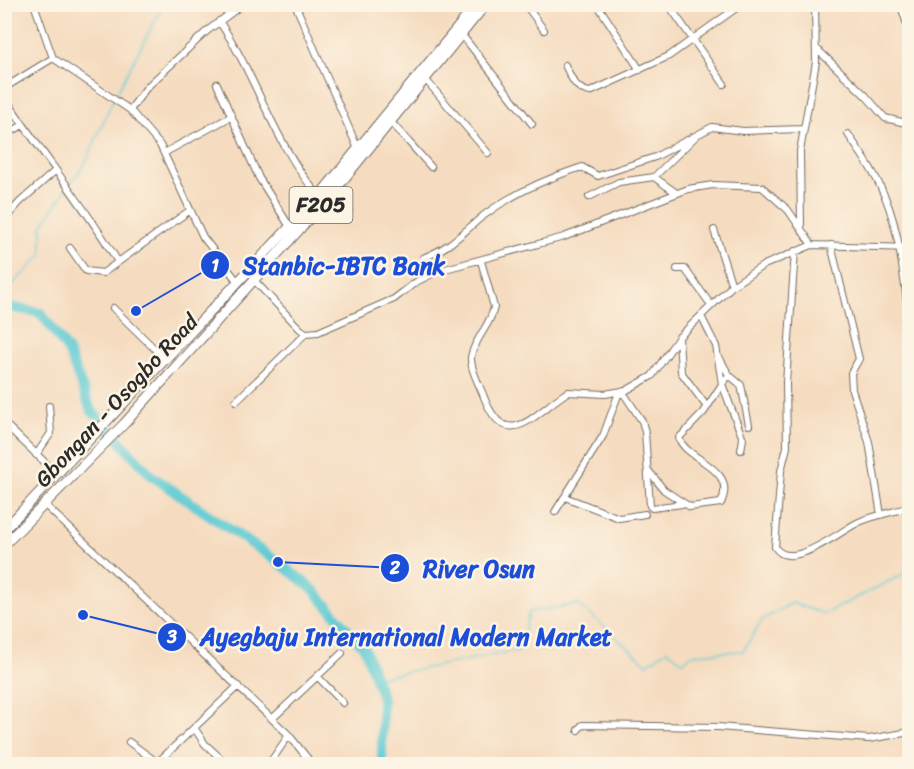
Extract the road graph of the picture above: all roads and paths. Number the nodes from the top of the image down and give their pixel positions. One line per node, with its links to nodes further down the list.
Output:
1 (34, 4): 18 (street)
2 (243, 4): 12 (street)
3 (294, 4): 36 (street)
4 (477, 4): 36 (main road, Gbongan - Osogbo Road / F205)
5 (486, 4): 15 (main road, Gbongan - Osogbo Road / F205)
6 (525, 4): 14 (street)
7 (597, 4): 20 (street)
8 (668, 4): 16 (street)
9 (815, 4): 17 (street)
10 (902, 4): 13 (main road)
11 (742, 5): 16 (street)
12 (219, 21): 26 (street); 44 (street)
13 (909, 29)
14 (544, 30)
15 (462, 35): 21 (main road, Gbongan - Osogbo Road / F205); 29 (street)
16 (694, 39): 20 (street); 23 (street)
17 (818, 50): 30 (street); 32 (street)
18 (53, 57): 24 (street); 26 (street)
19 (565, 65): 20 (street)
20 (640, 70)
21 (426, 80): 28 (main road, Gbongan - Osogbo Road / F205); 38 (street)
22 (216, 84): 27 (street)
23 (724, 84)
24 (4, 88)
25 (4, 96): 31 (street)
26 (130, 110): 37 (street)
27 (232, 116): 37 (street); 50 (street)
28 (391, 122): 39 (street); 42 (main road, Gbongan - Osogbo Road / F205)
29 (532, 124)
30 (909, 124)
31 (23, 125): 35 (street); 40 (street)
32 (803, 129): 34 (street); 51 (street)
33 (848, 134): 57 (street)
34 (697, 135): 41 (street); 59 (street)
35 (4, 136)
36 (358, 149): 44 (main road, Gbongan - Osogbo Road / F205)
37 (164, 153): 47 (street)
38 (488, 153)
39 (431, 167)
40 (56, 170): 49 (street); 61 (street)
41 (654, 177): 43 (street); 45 (street)
42 (335, 190): 46 (street); 48 (main road, Gbongan - Osogbo Road / F205)
43 (675, 192): 51 (street); 60 (street)
44 (319, 196): 48 (main road, Gbongan - Osogbo Road / F205)
45 (589, 197)
46 (350, 209)
47 (189, 211): 61 (street); 64 (street)
48 (309, 213): 50 (main road, Gbongan - Osogbo Road / F205); 63 (main road, Gbongan - Osogbo Road / F205)
49 (4, 220)
50 (290, 227): 64 (main road, Gbongan - Osogbo Road / F205)
51 (801, 228): 53 (street)
52 (714, 230): 65 (street)
53 (812, 245): 54 (street); 58 (street)
54 (831, 245): 57 (street); 92 (street)
55 (70, 248): 61 (street)
56 (909, 248): 57 (street)
57 (899, 249): 69 (street)
58 (795, 251): 65 (street); 92 (street)
59 (423, 258)
60 (481, 261): 70 (street); 76 (street)
61 (118, 262)
62 (677, 268): 66 (street)
63 (253, 279): 70 (street); 88 (main road, Gbongan - Osogbo Road / F205)
64 (238, 282): 73 (main road, Gbongan - Osogbo Road / F205)
65 (732, 286): 66 (street)
66 (711, 304): 68 (street)
67 (113, 308): 73 (street)
68 (701, 316): 71 (street); 72 (street)
69 (909, 323)
70 (306, 333): 77 (street)
71 (679, 337): 76 (street); 79 (street)
72 (719, 358): 74 (street); 75 (street)
73 (165, 359): 85 (main road, Gbongan - Osogbo Road / F205)
74 (729, 375): 75 (street); 81 (street)
75 (722, 384): 79 (street); 82 (street)
76 (622, 391): 84 (street); 86 (street)
77 (236, 401)
78 (49, 406): 83 (street)
79 (707, 407): 87 (street)
80 (5, 424): 83 (street)
81 (749, 425)
82 (741, 450)
83 (36, 455): 85 (street)
84 (647, 469): 87 (street); 87 (street)
85 (57, 474): 93 (main road, Gbongan - Osogbo Road / F205)
86 (565, 497): 90 (street); 91 (street)
87 (682, 504)
88 (45, 505): 94 (main road, Gbongan - Osogbo Road / F205); 97 (street)
89 (909, 507): 92 (street)
90 (555, 512)
91 (645, 514)
92 (881, 515)
93 (4, 530)
94 (4, 545)
95 (342, 653): 96 (street)
96 (318, 677): 98 (street); 99 (street)
97 (238, 686): 99 (street); 100 (street)
98 (343, 703)
99 (272, 719): 103 (street)
100 (195, 729): 105 (street); 106 (street)
101 (578, 730): 102 (street)
102 (909, 732)
103 (289, 735): 107 (street); 108 (street)
104 (129, 742): 105 (street)
105 (157, 764)
106 (227, 765)
107 (269, 765)
108 (312, 765)

